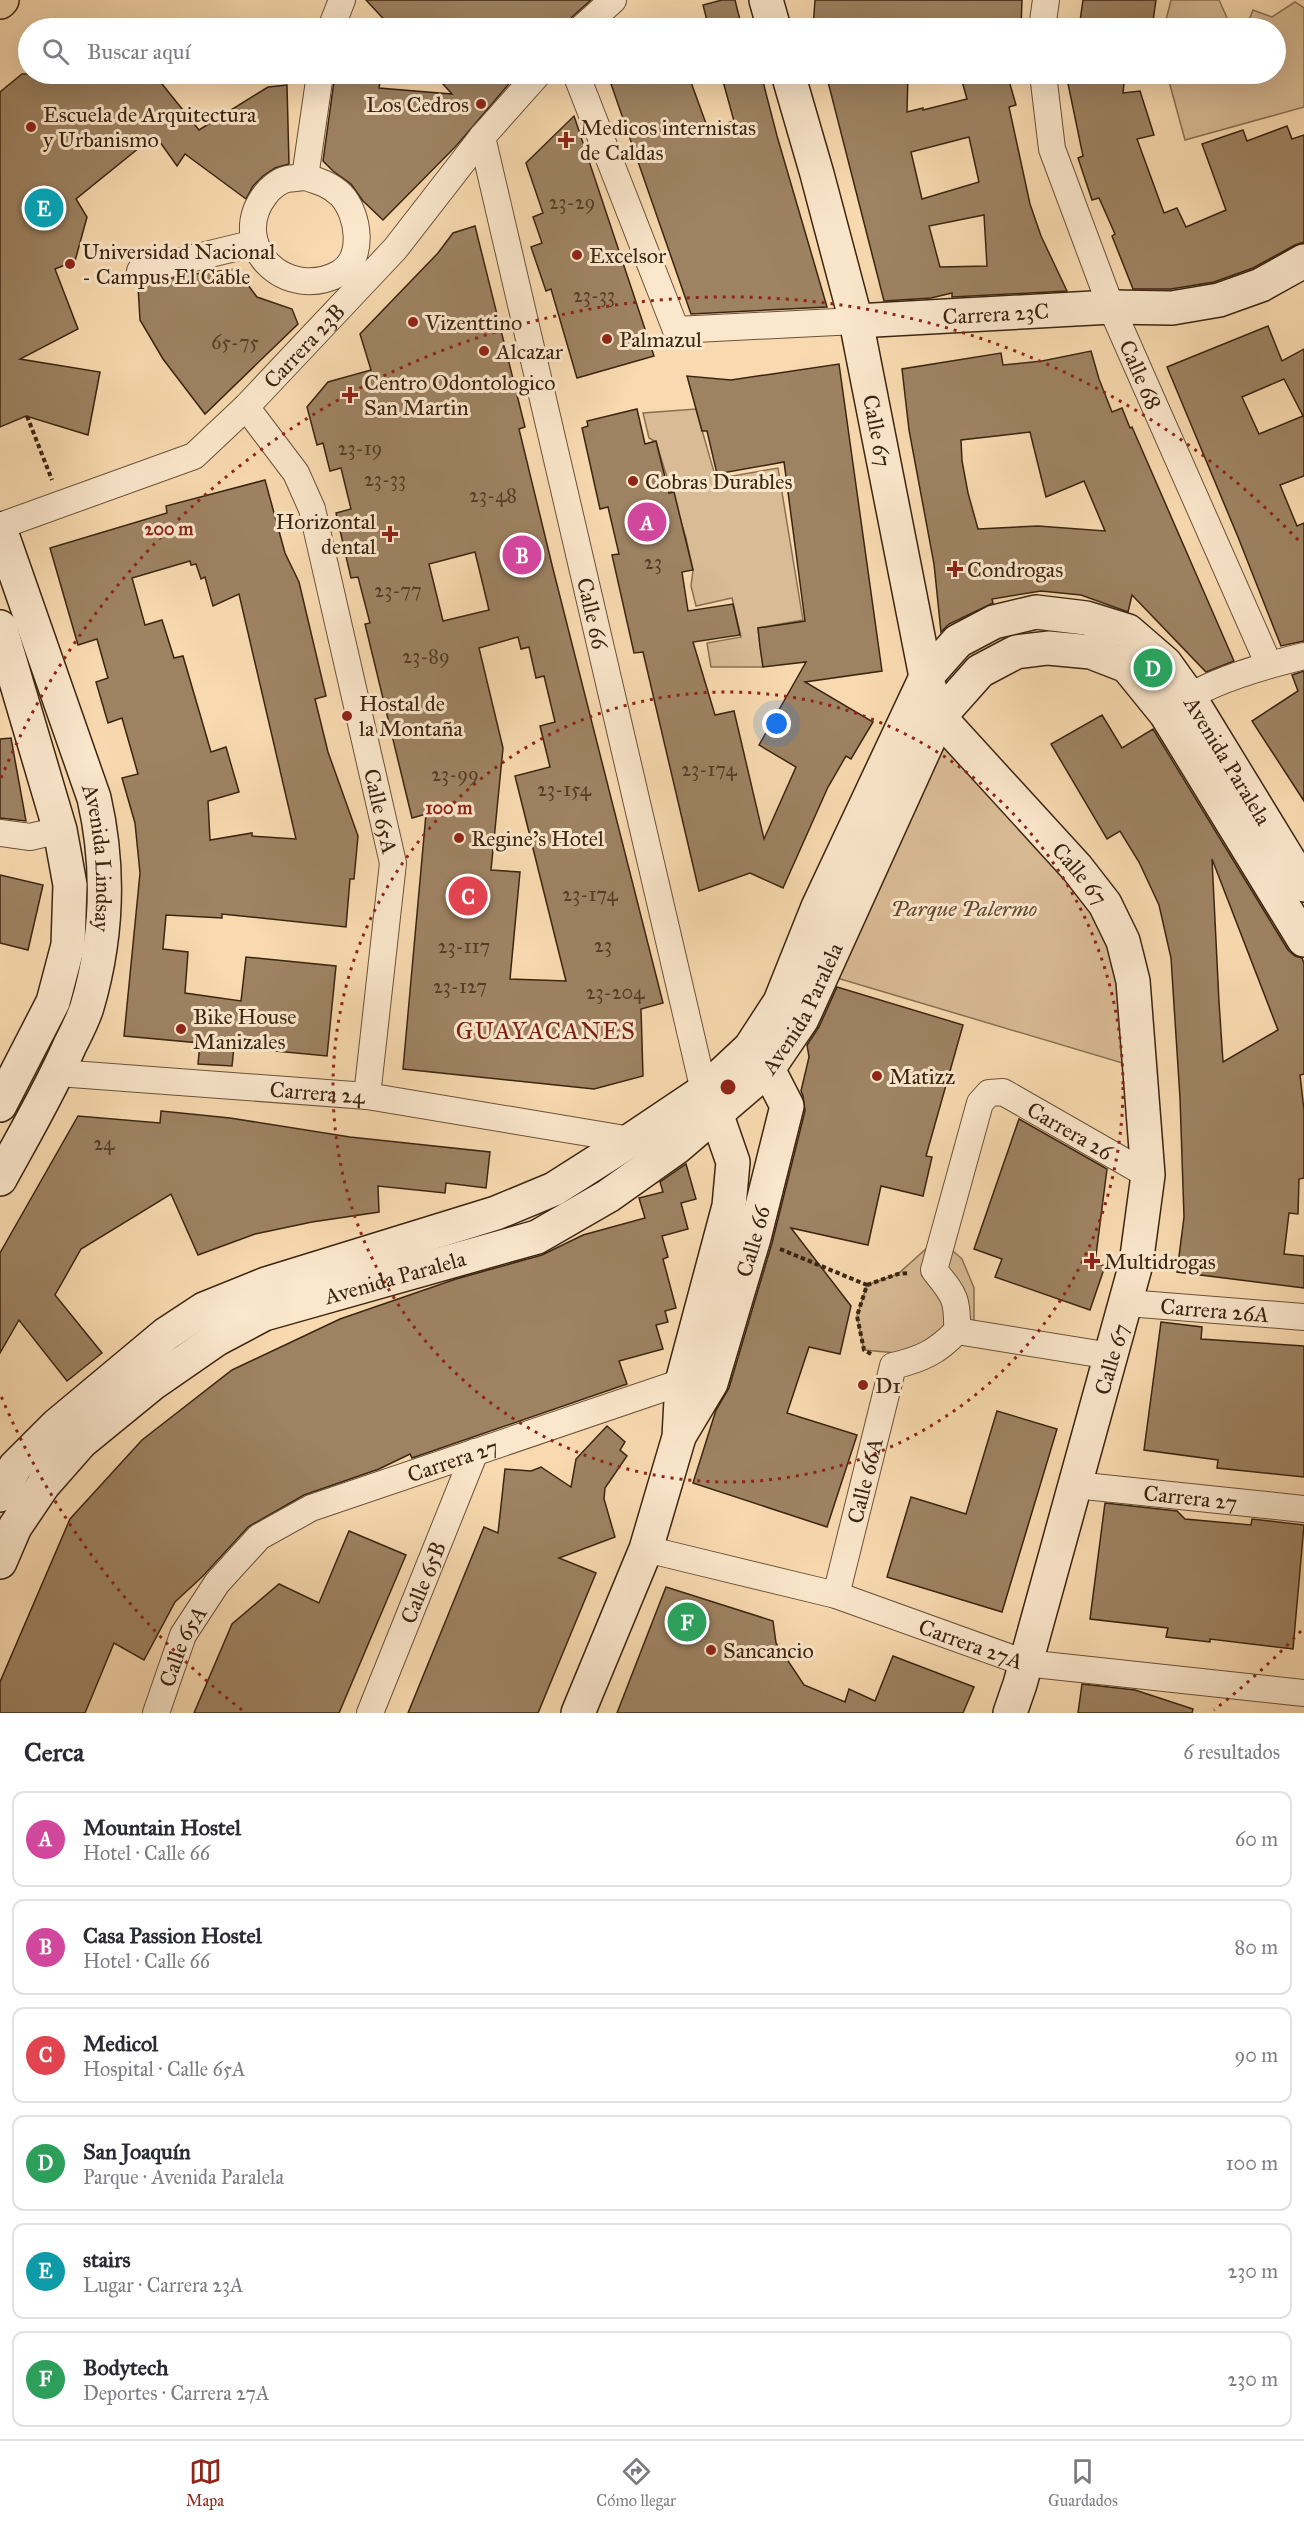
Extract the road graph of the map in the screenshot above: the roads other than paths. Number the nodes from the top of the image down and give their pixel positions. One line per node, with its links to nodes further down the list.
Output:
1 (342, 0): 5 (street)
2 (613, 0): 6 (street)
3 (766, 0): 7 (main road)
4 (1047, 0): 8 (street)
5 (335, 18)
6 (593, 18)
7 (771, 18)
8 (1044, 18)
9 (319, 84): 15 (street)
10 (529, 84): 14 (street, Carrera 23B)
11 (580, 84): 24 (street, Carrera 23C)
12 (791, 84): 24 (main road, Calle 67)
13 (1044, 84): 22 (street, Calle 68)
14 (482, 137): 18 (street, Carrera 23B); 41 (street, Calle 66)
15 (305, 177): 16 (street); 17 (street)
16 (255, 243): 20 (street); 21 (street)
17 (354, 253): 18 (street); 21 (street)
18 (383, 261): 23 (street, Carrera 23B)
19 (1304, 261): 22 (main road, Carrera 23C)
20 (140, 271)
21 (323, 280): 23 (street)
22 (1111, 307): 24 (main road, Carrera 23C); 29 (street, Calle 68)
23 (339, 308): 25 (street, Carrera 23B)
24 (856, 321): 30 (main road, Calle 67)
25 (246, 407): 26 (street, Carrera 23B); 40 (street, Calle 65A)
26 (0, 527): 39 (main road, Avenida Lindsay)
27 (0, 627): 33 (main road, Avenida Lindsay)
28 (1304, 656): 29 (street)
29 (1269, 665): 31 (street)
30 (926, 677): 31 (main road, Avenida Paralela); 32 (main road, Calle 67); 37 (main road, Avenida Paralela)
31 (1177, 704): 32 (main road, Avenida Paralela); 35 (main road, Avenida Paralela); 36 (main road, Avenida Paralela)
32 (939, 717): 37 (main road, Avenida Paralela); 44 (main road, Calle 67)
33 (60, 830): 34 (street); 38 (main road, Avenida Lindsay)
34 (0, 833)
35 (1304, 885)
36 (1304, 940)
37 (759, 1059): 41 (main road, Avenida Paralela); 50 (main road, Calle 66)
38 (9, 1070): 39 (main road, Carrera 24); 42 (main road, Avenida Lindsay)
39 (58, 1073): 40 (street, Carrera 24); 45 (main road, Avenida Lindsay)
40 (367, 1096): 43 (street, Carrera 24)
41 (710, 1102): 43 (main road, Avenida Paralela); 50 (main road, Calle 66); 56 (main road, Avenida Paralela)
42 (0, 1105)
43 (631, 1140): 53 (main road, Avenida Paralela)
44 (1148, 1175): 46 (main road, Calle 67); 48 (street, Carrera 26)
45 (0, 1179)
46 (1127, 1303): 47 (street, Carrera 26A); 49 (main road, Calle 67)
47 (1304, 1317)
48 (957, 1331): 49 (street); 58 (street, Calle 66A)
49 (1112, 1356): 52 (main road, Calle 67)
50 (696, 1383): 51 (street, Carrera 27); 55 (main road, Calle 66)
51 (475, 1452): 57 (street, Carrera 27); 62 (street, Calle 65B)
52 (1075, 1485): 54 (street, Carrera 27); 59 (main road, Calle 67)
53 (0, 1495)
54 (1304, 1509)
55 (646, 1549): 58 (street, Carrera 27A); 63 (main road, Calle 66)
56 (0, 1562)
57 (217, 1583): 61 (street, Calle 65A)
58 (836, 1595): 59 (street, Carrera 27A)
59 (1025, 1663): 60 (street, Carrera 27A); 64 (main road, Calle 67)
60 (1304, 1693)
61 (156, 1713)
62 (370, 1713)
63 (578, 1713)
64 (1010, 1713)

